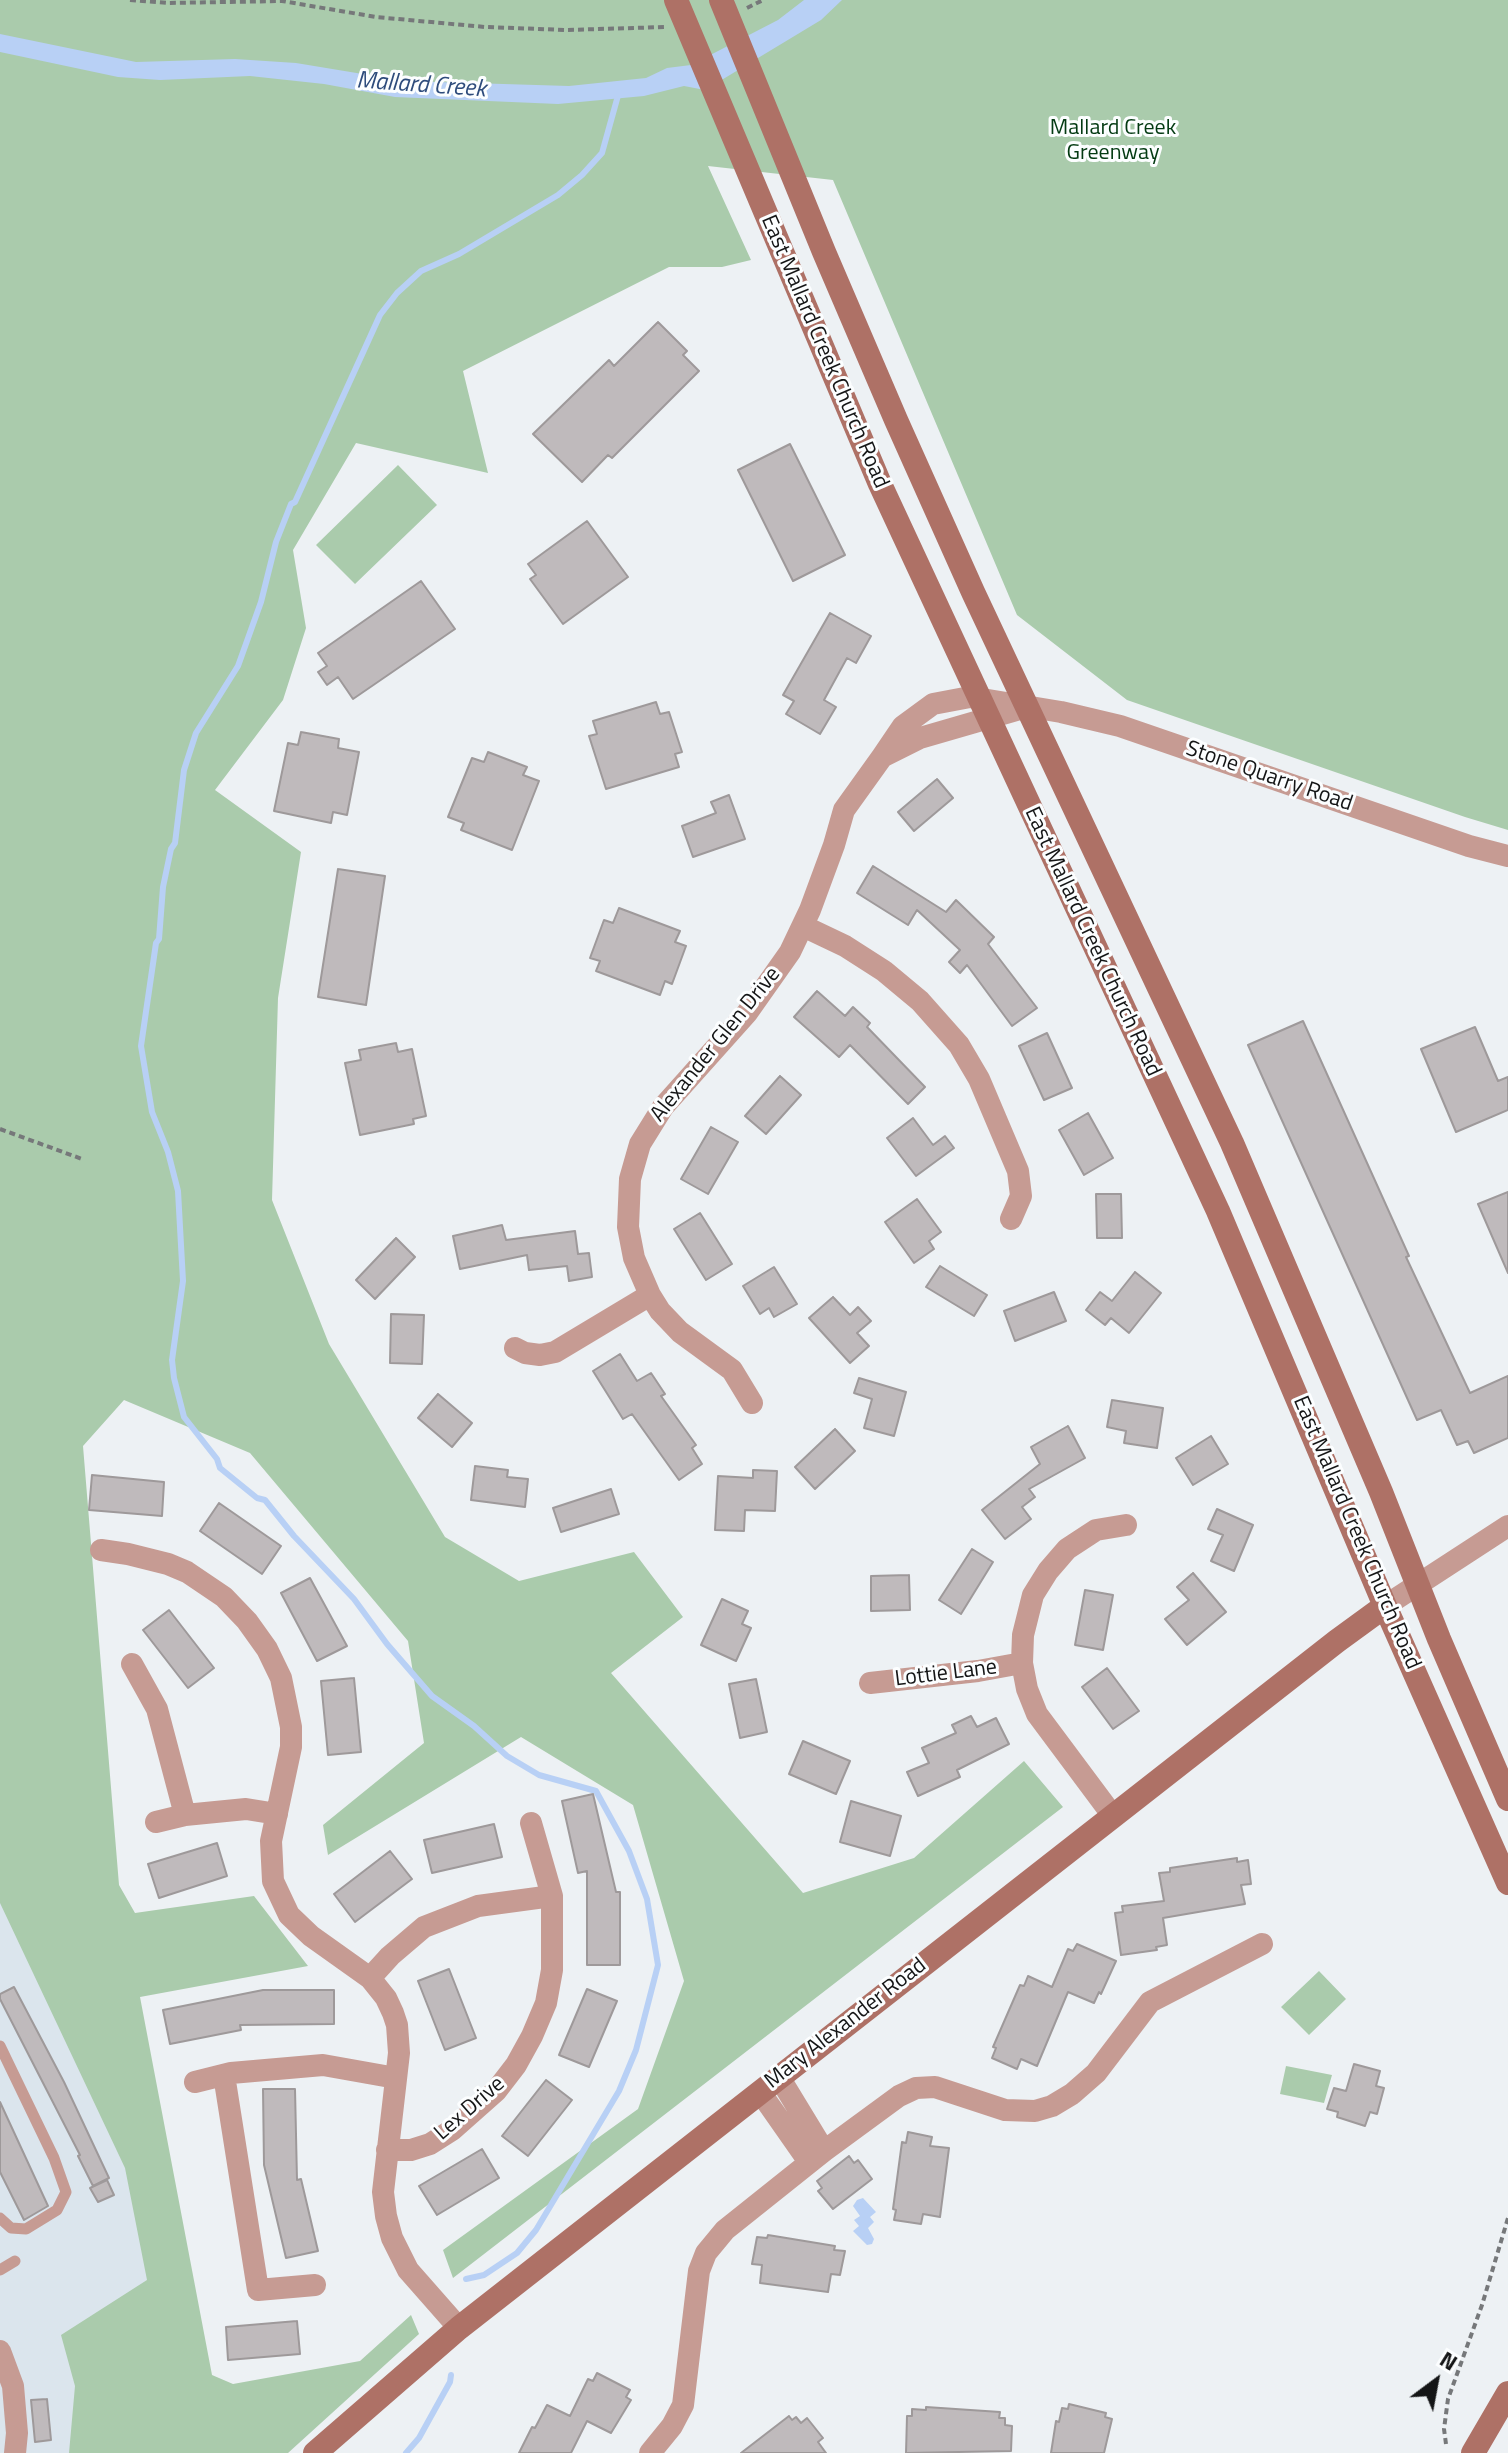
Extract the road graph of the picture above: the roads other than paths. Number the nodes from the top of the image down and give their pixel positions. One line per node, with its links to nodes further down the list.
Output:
1 (676, 0): 4 (main road, East Mallard Creek Church Road)
2 (721, 0): 3 (main road, East Mallard Creek Church Road)
3 (1027, 707): 4 (street, Alexander Glen Drive); 6 (street, Stone Quarry Road); 15 (main road, East Mallard Creek Church Road)
4 (984, 709): 5 (street, Alexander Glen Drive); 5 (street, Alexander Glen Drive); 16 (main road, East Mallard Creek Church Road)
5 (882, 757): 7 (street, Alexander Glen Drive)
6 (1508, 856)
7 (803, 926): 8 (street); 9 (street, Alexander Glen Drive)
8 (1011, 1219)
9 (650, 1295): 10 (street); 11 (street, Alexander Glen Drive)
10 (515, 1348)
11 (752, 1403)
12 (1126, 1525): 17 (street)
13 (1508, 1526): 15 (street)
14 (101, 1550): 21 (street)
15 (1417, 1586): 16 (street); 20 (main road, East Mallard Creek Church Road)
16 (1385, 1606): 23 (main road, Mary Alexander Road); 26 (main road, East Mallard Creek Church Road)
17 (1022, 1663): 19 (street, Lottie Lane); 23 (street)
18 (132, 1664): 22 (street)
19 (870, 1683)
20 (1508, 1799)
21 (277, 1814): 22 (street); 29 (street)
22 (185, 1815): 24 (street)
23 (1113, 1816): 32 (main road, Mary Alexander Road)
24 (156, 1822)
25 (531, 1823): 27 (street, Lex Drive)
26 (1508, 1883)
27 (552, 1896): 29 (street); 36 (street, Lex Drive)
28 (1262, 1944): 37 (street)
29 (370, 1978): 33 (street)
30 (0, 2046): 38 (lane)
31 (224, 2075): 33 (street); 34 (street); 41 (street)
32 (779, 2077): 35 (main road, Mary Alexander Road); 37 (street)
33 (396, 2078): 36 (street)
34 (195, 2082)
35 (760, 2092): 37 (street); 42 (main road, Mary Alexander Road)
36 (387, 2150): 42 (street)
37 (816, 2156): 47 (street)
38 (0, 2218)
39 (15, 2261): 40 (lane)
40 (0, 2270)
41 (315, 2285)
42 (459, 2328): 46 (main road, Mary Alexander Road)
43 (0, 2351): 45 (street)
44 (1508, 2393): 48 (main road)
45 (15, 2453)
46 (315, 2453)
47 (650, 2453)
48 (1473, 2453)

